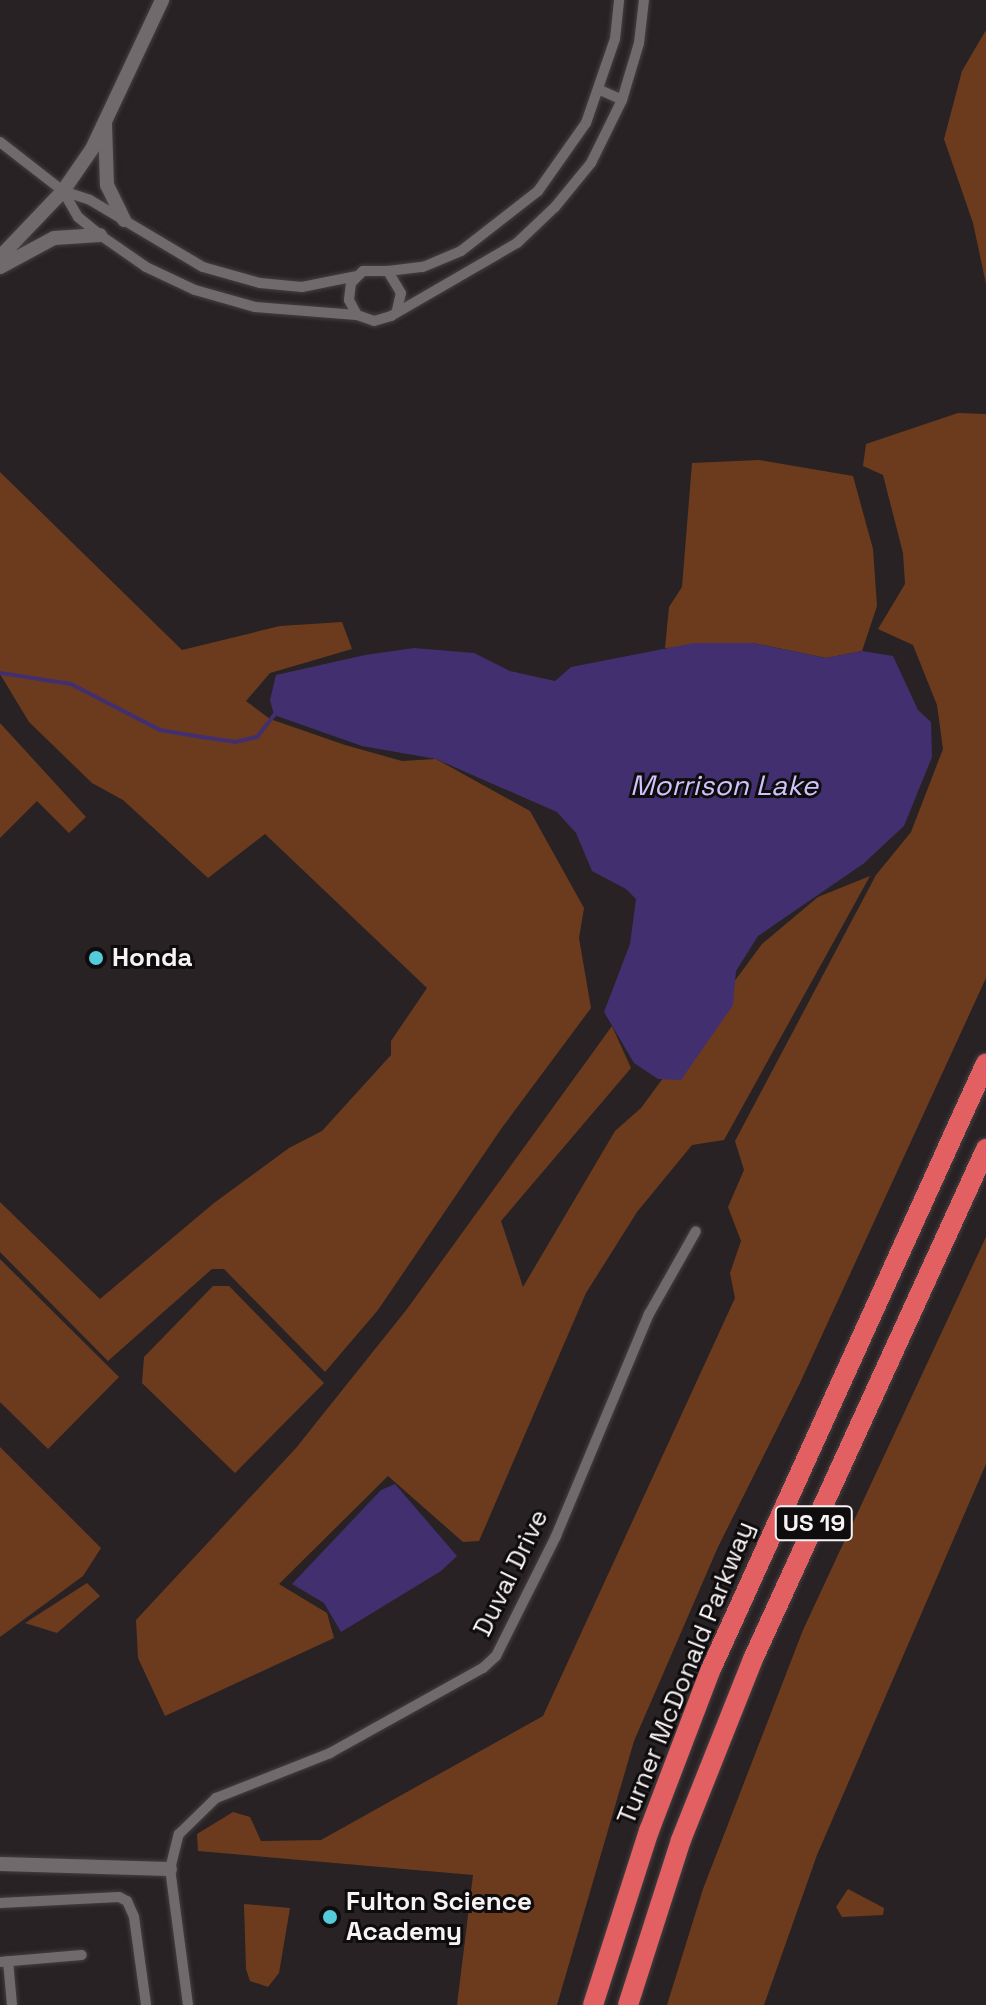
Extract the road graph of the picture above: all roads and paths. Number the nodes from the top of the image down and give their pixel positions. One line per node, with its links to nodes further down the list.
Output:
1 (162, 0): 6 (main road)
2 (619, 0): 4 (street)
3 (644, 0): 5 (street)
4 (600, 90): 5 (street); 13 (street)
5 (622, 100): 15 (street)
6 (105, 123): 8 (main road); 9 (main road)
7 (0, 142): 8 (street)
8 (63, 191): 9 (street); 10 (street); 11 (main road)
9 (124, 220): 14 (street)
10 (100, 235): 12 (main road); 16 (street)
11 (0, 257)
12 (0, 267)
13 (388, 271): 14 (street); 15 (street)
14 (356, 276): 16 (street)
15 (397, 310): 16 (street)
16 (357, 315)
17 (986, 1063): 28 (highway, Turner McDonald Parkway / US 19)
18 (986, 1149): 29 (highway, US 19)
19 (696, 1231): 21 (street, Duval Drive)
20 (0, 1864): 21 (main road)
21 (170, 1869): 27 (street)
22 (0, 1903): 26 (street)
23 (82, 1955): 24 (street)
24 (4, 1962): 25 (street)
25 (12, 2005)
26 (146, 2005)
27 (188, 2005)
28 (593, 2005)
29 (628, 2005)

